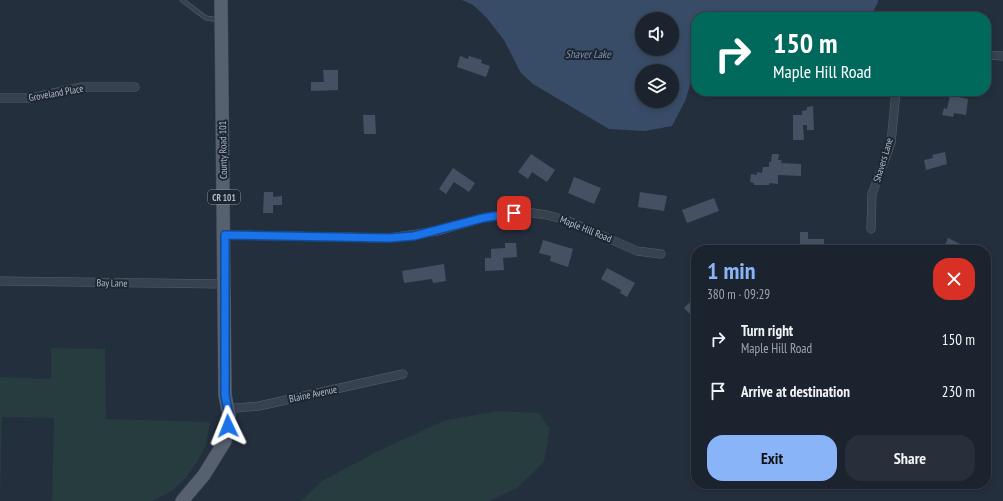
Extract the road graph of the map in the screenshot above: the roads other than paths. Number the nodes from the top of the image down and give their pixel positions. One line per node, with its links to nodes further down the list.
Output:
1 (182, 0): 3 (lane)
2 (222, 0): 3 (main road, County Road 101 / CR 101)
3 (222, 20): 10 (main road, County Road 101 / CR 101)
4 (991, 56): 5 (street)
5 (1003, 56)
6 (135, 87): 8 (street, Groveland Place)
7 (896, 96): 9 (street, Shavers Lane)
8 (0, 98)
9 (870, 229)
10 (225, 235): 11 (street, Maple Hill Road); 13 (main road, County Road 101 / CR 101)
11 (661, 254)
12 (0, 281): 13 (street, Bay Lane)
13 (225, 284): 15 (main road, County Road 101 / CR 101)
14 (403, 374): 15 (street, Blaine Avenue)
15 (225, 409): 16 (main road, County Road 101 / CR 101)
16 (181, 501)

